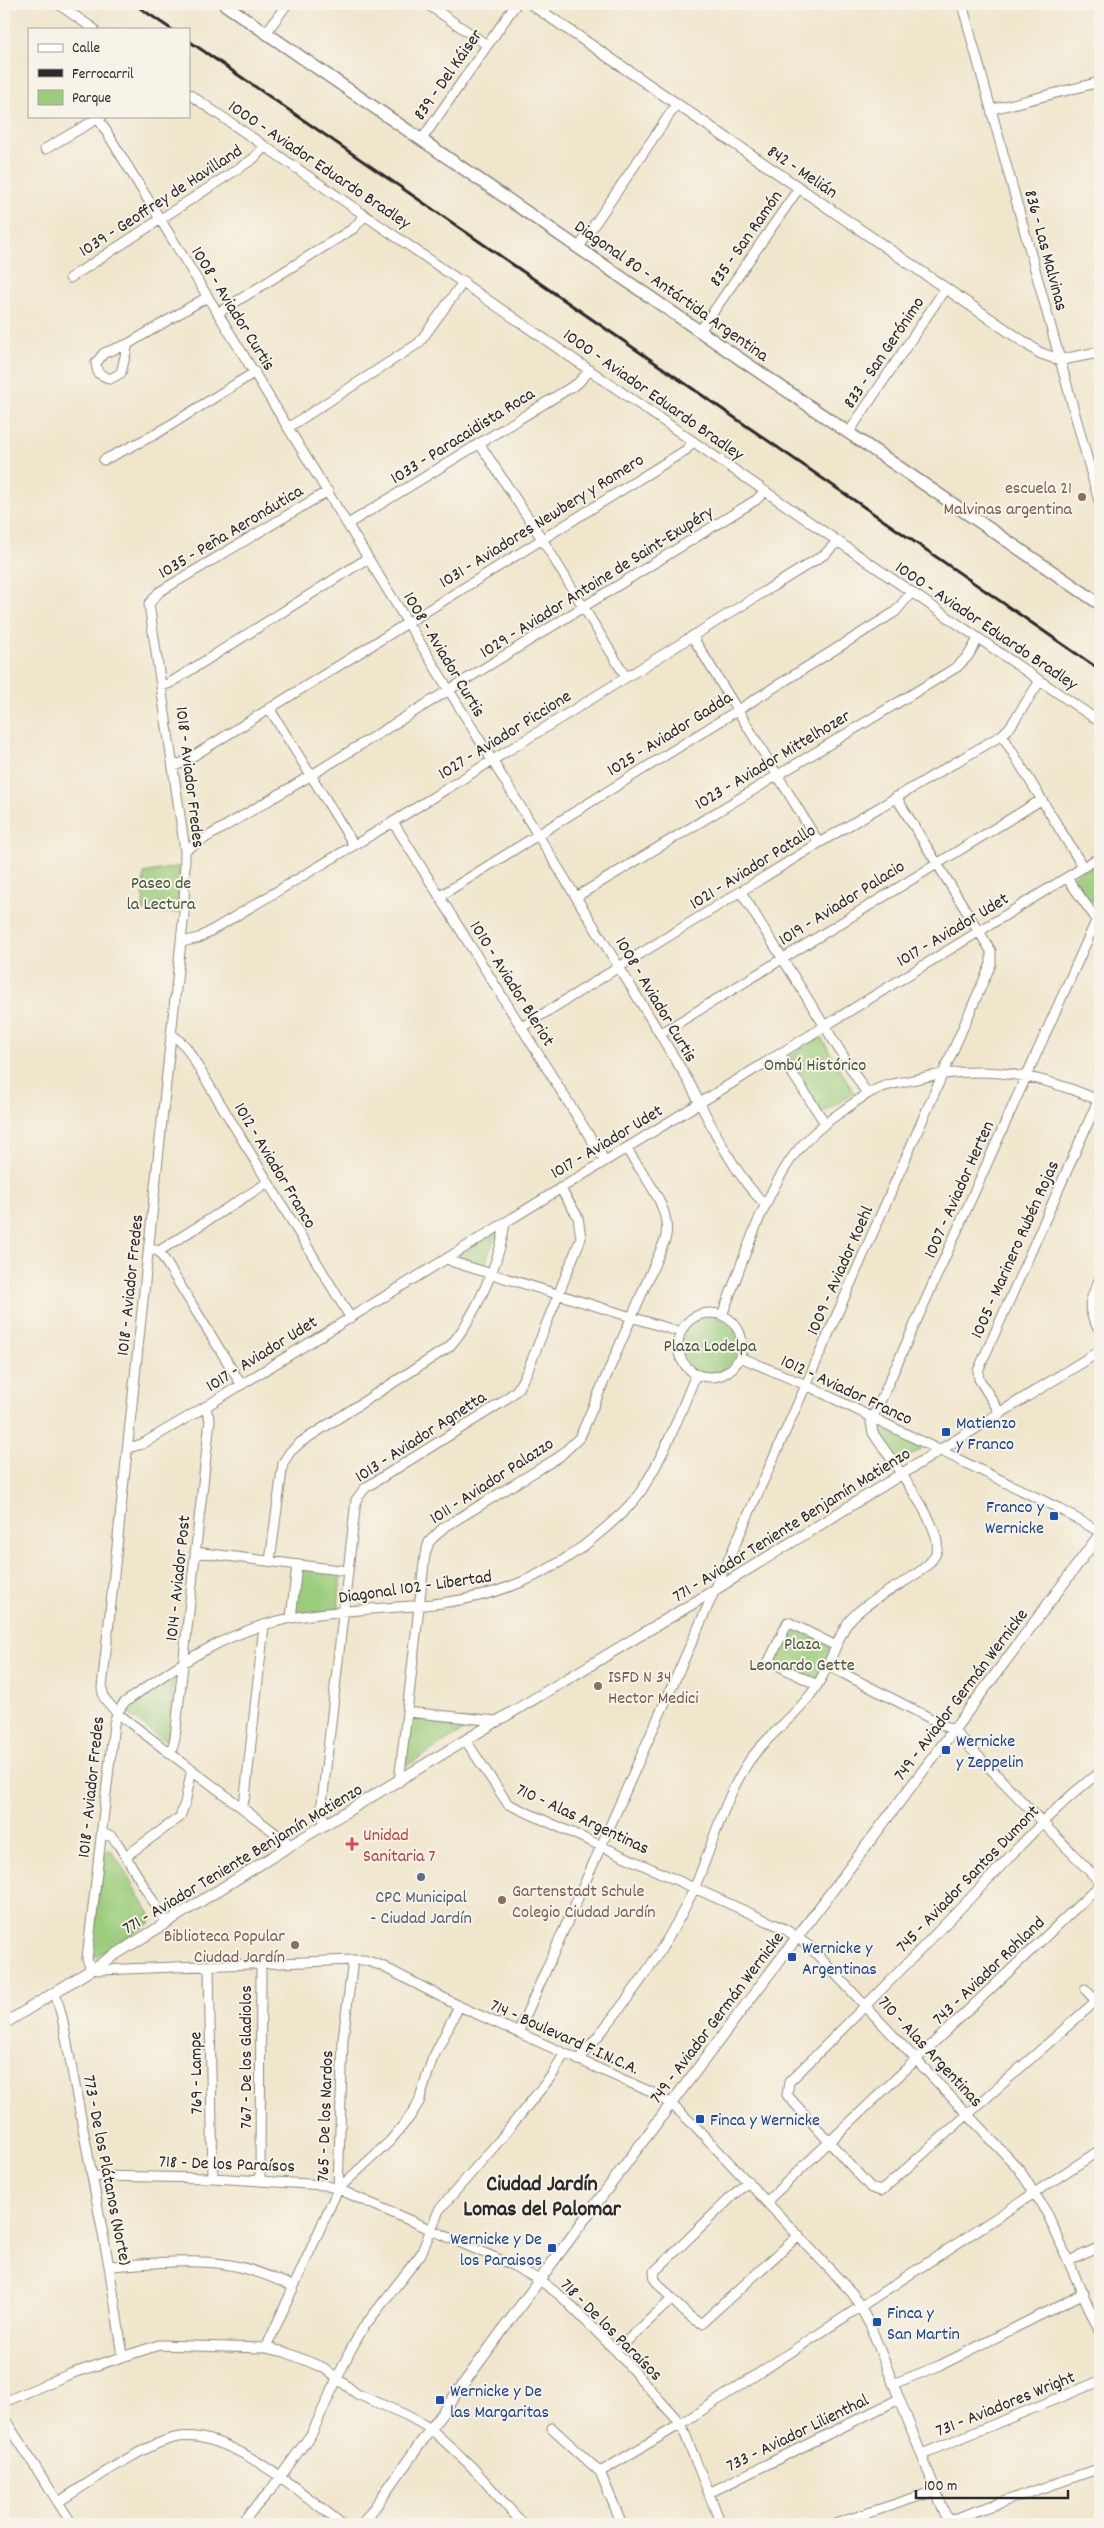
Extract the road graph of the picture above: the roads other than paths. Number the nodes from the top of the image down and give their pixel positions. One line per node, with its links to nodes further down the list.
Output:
1 (58, 4): 8 (street)
2 (224, 4): 9 (main road, Diagonal 80 - Antártida Argentina)
3 (287, 4): 9 (street)
4 (426, 4): 10 (street)
5 (516, 4): 10 (street, 839 - Del Káiser)
6 (531, 4): 13 (street, 842 - Melián)
7 (962, 4): 14 (street, 836 - Las Malvinas)
8 (93, 28)
9 (266, 33): 17 (main road, Diagonal 80 - Antártida Argentina)
10 (487, 45): 17 (street, 839 - Del Káiser)
11 (1100, 82): 14 (street)
12 (190, 95): 18 (street, 1000 - Aviador Eduardo Bradley)
13 (676, 105): 20 (street, 842 - Melián); 23 (street)
14 (993, 109): 32 (street, 836 - Las Malvinas)
15 (98, 118): 19 (street)
16 (101, 118): 22 (street, 1008 - Aviador Curtis)
17 (422, 139): 23 (main road, Diagonal 80 - Antártida Argentina)
18 (265, 146): 21 (street, 1000 - Aviador Eduardo Bradley); 22 (street, 1039 - Geoffrey de Havilland)
19 (45, 148)
20 (799, 188): 26 (street, 842 - Melián); 29 (street, 835 - San Ramón)
21 (365, 215): 25 (street, 1000 - Aviador Eduardo Bradley); 28 (street)
22 (160, 219): 24 (street, 1039 - Geoffrey de Havilland); 27 (street, 1008 - Aviador Curtis)
23 (579, 247): 29 (main road, Diagonal 80 - Antártida Argentina)
24 (70, 278)
25 (464, 282): 33 (street, 1000 - Aviador Eduardo Bradley); 35 (street)
26 (945, 289): 32 (street, 842 - Melián); 36 (street, 833 - San Gerónimo)
27 (207, 297): 28 (street, 1008 - Aviador Curtis); 30 (street)
28 (218, 313): 34 (street, 1008 - Aviador Curtis)
29 (700, 331): 36 (main road, Diagonal 80 - Antártida Argentina)
30 (128, 344)
31 (1100, 352): 32 (street)
32 (1060, 360): 42 (street, 836 - Las Malvinas)
33 (590, 370): 37 (street, 1000 - Aviador Eduardo Bradley); 38 (street, 1033 - Paracaidista Roca)
34 (254, 372): 35 (street, 1008 - Aviador Curtis); 39 (street)
35 (288, 426): 40 (street, 1008 - Aviador Curtis)
36 (849, 432): 49 (main road, Diagonal 80 - Antártida Argentina)
37 (693, 441): 41 (street, 1000 - Aviador Eduardo Bradley); 44 (street, 1031 - Aviadores Newbery y Romero)
38 (479, 443): 43 (street, 1033 - Paracaidista Roca); 44 (street)
39 (104, 460)
40 (328, 491): 43 (street, 1008 - Aviador Curtis); 48 (street, 1035 - Peña Aeronáutica)
41 (765, 491): 45 (street, 1000 - Aviador Eduardo Bradley); 50 (street, 1029 - Aviador Antoine de Saint-Exupéry)
42 (1100, 505)
43 (348, 524): 46 (street, 1008 - Aviador Curtis)
44 (542, 539): 50 (street); 51 (street, 1031 - Aviadores Newbery y Romero)
45 (837, 542): 47 (street, 1000 - Aviador Eduardo Bradley); 52 (street, 1027 - Aviador Piccione)
46 (368, 558): 51 (street, 1008 - Aviador Curtis); 56 (street)
47 (911, 593): 53 (street, 1000 - Aviador Eduardo Bradley); 59 (street, 1025 - Aviador Gadda)
48 (151, 599): 56 (street, 1018 - Aviador Fredes)
49 (1100, 604)
50 (584, 608): 54 (street); 57 (street, 1029 - Aviador Antoine de Saint-Exupéry)
51 (408, 623): 57 (street, 1008 - Aviador Curtis); 58 (street, 1031 - Aviadores Newbery y Romero)
52 (692, 636): 54 (street, 1027 - Aviador Piccione); 59 (street)
53 (978, 640): 55 (street, 1000 - Aviador Eduardo Bradley); 64 (street, 1023 - Aviador Mittelhozer)
54 (626, 677): 62 (street, 1027 - Aviador Piccione)
55 (1040, 681): 60 (street, 1000 - Aviador Eduardo Bradley); 61 (street)
56 (162, 686): 63 (street, 1018 - Aviador Fredes)
57 (449, 691): 62 (street, 1008 - Aviador Curtis); 65 (street, 1029 - Aviador Antoine de Saint-Exupéry)
58 (269, 708): 63 (street, 1031 - Aviadores Newbery y Romero); 65 (street)
59 (738, 710): 64 (street); 69 (street, 1025 - Aviador Gadda)
60 (1100, 722)
61 (1002, 735): 66 (street, 1021 - Aviador Patallo); 67 (street)
62 (491, 761): 68 (street, 1027 - Aviador Piccione); 69 (street, 1008 - Aviador Curtis)
63 (174, 766): 72 (street, 1018 - Aviador Fredes)
64 (777, 774): 70 (street); 79 (street, 1023 - Aviador Mittelhozer)
65 (310, 776): 71 (street); 72 (street, 1029 - Aviador Antoine de Saint-Exupéry)
66 (896, 797): 70 (street, 1021 - Aviador Patallo); 74 (street)
67 (1041, 800): 74 (street, 1019 - Aviador Palacio); 75 (street)
68 (394, 822): 71 (street, 1027 - Aviador Piccione); 78 (street, 1010 - Aviador Bleriot)
69 (537, 834): 78 (street, 1025 - Aviador Gadda); 79 (street, 1008 - Aviador Curtis)
70 (819, 843): 77 (street, 1021 - Aviador Patallo)
71 (354, 845): 82 (street, 1027 - Aviador Piccione)
72 (185, 850): 82 (street, 1018 - Aviador Fredes)
73 (1100, 857): 75 (street, 1017 - Aviador Udet)
74 (938, 863): 81 (street); 83 (street, 1019 - Aviador Palacio)
75 (1083, 867): 76 (street, 1017 - Aviador Udet)
76 (1067, 878): 80 (street); 81 (street, 1017 - Aviador Udet)
77 (741, 892): 83 (street); 84 (street, 1021 - Aviador Patallo)
78 (440, 896): 86 (street, 1010 - Aviador Bleriot)
79 (576, 897): 84 (street, 1008 - Aviador Curtis)
80 (1098, 916): 91 (street, 1007 - Aviador Herten)
81 (980, 931): 85 (street, 1017 - Aviador Udet); 90 (street, 1009 - Aviador Koehl)
82 (182, 942): 87 (street, 1018 - Aviador Fredes)
83 (782, 959): 85 (street); 88 (street, 1019 - Aviador Palacio)
84 (618, 967): 86 (street, 1021 - Aviador Patallo); 88 (street, 1008 - Aviador Curtis)
85 (824, 1026): 89 (street, 1017 - Aviador Udet); 92 (street)
86 (522, 1028): 97 (street, 1010 - Aviador Bleriot)
87 (171, 1033): 98 (street, 1012 - Aviador Franco); 102 (street, 1018 - Aviador Fredes)
88 (660, 1034): 94 (street, 1008 - Aviador Curtis)
89 (780, 1053): 94 (street, 1017 - Aviador Udet); 95 (street)
90 (944, 1073): 91 (street); 92 (street); 116 (street, 1009 - Aviador Koehl)
91 (1026, 1076): 93 (street); 119 (street, 1007 - Aviador Herten)
92 (867, 1094): 95 (street)
93 (1100, 1099): 118 (street, 1005 - Marinero Rubén Rojas)
94 (699, 1103): 96 (street, 1017 - Aviador Udet); 100 (street, 1008 - Aviador Curtis)
95 (825, 1123): 100 (street)
96 (626, 1148): 97 (street, 1017 - Aviador Udet); 108 (street, 1011 - Aviador Palazzo)
97 (605, 1161): 99 (street, 1017 - Aviador Udet)
98 (267, 1183): 102 (street); 109 (street, 1012 - Aviador Franco)
99 (560, 1188): 101 (street, 1017 - Aviador Udet); 106 (street, 1013 - Aviador Agnetta)
100 (766, 1204): 107 (street)
101 (505, 1222): 103 (street, 1017 - Aviador Udet); 104 (street)
102 (154, 1250): 115 (street); 120 (street, 1018 - Aviador Fredes)
103 (447, 1258): 104 (street); 109 (street, 1017 - Aviador Udet)
104 (491, 1272): 106 (street); 125 (street)
105 (1100, 1278): 111 (street)
106 (560, 1294): 108 (street); 127 (street, 1013 - Aviador Agnetta)
107 (722, 1315): 110 (street); 113 (street)
108 (633, 1316): 110 (street); 129 (street, 1011 - Aviador Palazzo)
109 (350, 1317): 115 (street, 1017 - Aviador Udet)
110 (680, 1332): 114 (street)
111 (1100, 1332)
112 (1100, 1350): 118 (street, 771 - Aviador Teniente Benjamín Matienzo)
113 (740, 1358): 114 (street); 116 (street, 1012 - Aviador Franco)
114 (696, 1374): 129 (street, Diagonal 102 - Libertad)
115 (241, 1384): 117 (street, 1017 - Aviador Udet)
116 (806, 1385): 119 (street, 1012 - Aviador Franco); 128 (street, 1009 - Aviador Koehl)
117 (205, 1407): 120 (street, 1017 - Aviador Udet); 124 (street, 1014 - Aviador Post)
118 (1000, 1413): 121 (street, 771 - Aviador Teniente Benjamín Matienzo)
119 (872, 1418): 121 (street, 1012 - Aviador Franco); 122 (street)
120 (128, 1448): 138 (street, 1018 - Aviador Fredes)
121 (941, 1451): 122 (street, 771 - Aviador Teniente Benjamín Matienzo); 123 (street, 1012 - Aviador Franco)
122 (901, 1475): 128 (street, 771 - Aviador Teniente Benjamín Matienzo); 133 (street)
123 (1100, 1533): 140 (street, 749 - Aviador Germán Wernicke)
124 (196, 1552): 125 (street); 134 (street, 1014 - Aviador Post)
125 (270, 1561): 126 (street)
126 (297, 1565): 127 (street); 131 (street)
127 (347, 1571): 130 (street, 1013 - Aviador Agnetta)
128 (716, 1589): 139 (street, 771 - Aviador Teniente Benjamín Matienzo); 151 (street, 1009 - Aviador Koehl)
129 (418, 1606): 130 (street, Diagonal 102 - Libertad); 137 (street, 1011 - Aviador Palazzo)
130 (342, 1613): 131 (street, Diagonal 102 - Libertad); 148 (street, 1013 - Aviador Agnetta)
131 (291, 1618): 132 (street, Diagonal 102 - Libertad)
132 (264, 1626): 134 (street, Diagonal 102 - Libertad); 146 (street)
133 (836, 1646): 135 (street); 136 (street)
134 (184, 1661): 138 (street, Diagonal 102 - Libertad); 142 (street, 1014 - Aviador Post)
135 (827, 1666): 136 (street); 140 (street)
136 (817, 1685): 154 (street)
137 (407, 1712): 139 (street); 145 (street, 1011 - Aviador Palazzo)
138 (117, 1713): 142 (street); 149 (street, 1018 - Aviador Fredes)
139 (497, 1721): 141 (street, 771 - Aviador Teniente Benjamín Matienzo)
140 (953, 1730): 147 (street); 156 (street, 749 - Aviador Germán Wernicke)
141 (466, 1741): 145 (street, 771 - Aviador Teniente Benjamín Matienzo); 151 (street, 710 - Alas Argentinas)
142 (171, 1753): 143 (street)
143 (192, 1769): 146 (street); 152 (street)
144 (1100, 1772): 147 (street, 745 - Aviador Santos Dumont)
145 (399, 1782): 148 (street, 771 - Aviador Teniente Benjamín Matienzo)
146 (241, 1806): 150 (street)
147 (1044, 1822): 153 (street); 165 (street, 745 - Aviador Santos Dumont)
148 (325, 1824): 150 (street, 771 - Aviador Teniente Benjamín Matienzo)
149 (102, 1834): 152 (street); 160 (street, 1018 - Aviador Fredes)
150 (290, 1845): 155 (street, 771 - Aviador Teniente Benjamín Matienzo)
151 (601, 1846): 154 (street, 710 - Alas Argentinas); 167 (street, 1009 - Aviador Koehl)
152 (126, 1856): 155 (street)
153 (1100, 1884): 170 (street, 743 - Aviador Rohland)
154 (694, 1888): 156 (street, 710 - Alas Argentinas); 169 (street)
155 (166, 1922): 160 (street, 771 - Aviador Teniente Benjamín Matienzo)
156 (797, 1936): 165 (street, 710 - Alas Argentinas); 171 (street, 749 - Aviador Germán Wernicke)
157 (353, 1960): 158 (street, 714 - Boulevard F.I.N.C.A.); 164 (street, 714 - Boulevard F.I.N.C.A.); 179 (street, 765 - De los Nardos)
158 (261, 1965): 159 (street, 714 - Boulevard F.I.N.C.A.); 177 (street, 767 - De los Gladiolos)
159 (209, 1967): 160 (street, 714 - Boulevard F.I.N.C.A.); 176 (street, 769 - Lampe)
160 (91, 1969): 162 (street, 771 - Aviador Teniente Benjamín Matienzo)
161 (1085, 1989): 163 (street)
162 (55, 1992): 166 (street, 771 - Aviador Teniente Benjamín Matienzo); 175 (street, 773 - De los Plátanos (Norte))
163 (1098, 2002): 172 (street)
164 (459, 2006): 167 (street, 714 - Boulevard F.I.N.C.A.); 179 (street)
165 (866, 2006): 170 (street, 710 - Alas Argentinas); 173 (street, 745 - Aviador Santos Dumont)
166 (4, 2024)
167 (518, 2033): 168 (street, 714 - Boulevard F.I.N.C.A.)
168 (564, 2054): 169 (street, 714 - Boulevard F.I.N.C.A.); 182 (street)
169 (578, 2060): 171 (street, 714 - Boulevard F.I.N.C.A.)
170 (918, 2060): 172 (street, 710 - Alas Argentinas); 173 (street, 743 - Aviador Rohland)
171 (671, 2104): 178 (street, 714 - Boulevard F.I.N.C.A.); 187 (street, 749 - Aviador Germán Wernicke)
172 (969, 2114): 173 (street); 180 (street, 710 - Alas Argentinas)
173 (830, 2143): 181 (street, 743 - Aviador Rohland)
174 (1100, 2150): 180 (street)
175 (92, 2176): 176 (street, 718 - De los Paraísos); 186 (street, 773 - De los Plátanos (Norte))
176 (213, 2178): 177 (street, 718 - De los Paraísos)
177 (260, 2180): 179 (street, 718 - De los Paraísos)
178 (748, 2181): 181 (street, 714 - Boulevard F.I.N.C.A.); 190 (street)
179 (338, 2189): 182 (street, 718 - De los Paraísos); 188 (street, 765 - De los Nardos)
180 (1034, 2191): 185 (street, 710 - Alas Argentinas); 191 (street)
181 (767, 2201): 183 (street, 714 - Boulevard F.I.N.C.A.)
182 (431, 2231): 187 (street, 718 - De los Paraísos); 196 (street)
183 (799, 2235): 190 (street); 191 (street, 714 - Boulevard F.I.N.C.A.)
184 (1100, 2247): 185 (street)
185 (1069, 2261): 189 (street, 710 - Alas Argentinas)
186 (109, 2266): 188 (street); 195 (street, 773 - De los Plátanos (Norte))
187 (541, 2281): 194 (street, 718 - De los Paraísos); 204 (street, 749 - Aviador Germán Wernicke)
188 (292, 2286): 193 (street, 765 - De los Nardos)
189 (1084, 2293): 192 (street, 710 - Alas Argentinas); 198 (street)
190 (672, 2299): 194 (street)
191 (860, 2306): 198 (street, 714 - Boulevard F.I.N.C.A.); 202 (street)
192 (1100, 2331)
193 (266, 2348): 195 (street); 196 (street)
194 (616, 2351): 202 (street, 718 - De los Paraísos)
195 (123, 2356): 200 (street)
196 (337, 2380): 204 (street); 208 (street)
197 (1100, 2381): 205 (street, 731 - Aviadores Wright)
198 (893, 2384): 199 (street, 714 - Boulevard F.I.N.C.A.)
199 (899, 2399): 205 (street, 714 - Boulevard F.I.N.C.A.); 210 (street, 733 - Aviador Lilienthal)
200 (4, 2402)
201 (4, 2418): 211 (street)
202 (681, 2424): 207 (street); 210 (street, 718 - De los Paraísos)
203 (552, 2428): 207 (street)
204 (430, 2429): 216 (street, 749 - Aviador Germán Wernicke); 217 (street)
205 (922, 2454): 209 (street, 714 - Boulevard F.I.N.C.A.)
206 (1100, 2468): 212 (street)
207 (600, 2472): 218 (street)
208 (280, 2478): 211 (street); 214 (street); 215 (street)
209 (935, 2491): 212 (street, 714 - Boulevard F.I.N.C.A.); 220 (street)
210 (709, 2493): 219 (street, 718 - De los Paraísos)
211 (58, 2502): 213 (street)
212 (948, 2522)
213 (72, 2524)
214 (240, 2524)
215 (342, 2524)
216 (363, 2524)
217 (523, 2524)
218 (622, 2524)
219 (721, 2524)
220 (835, 2524)

